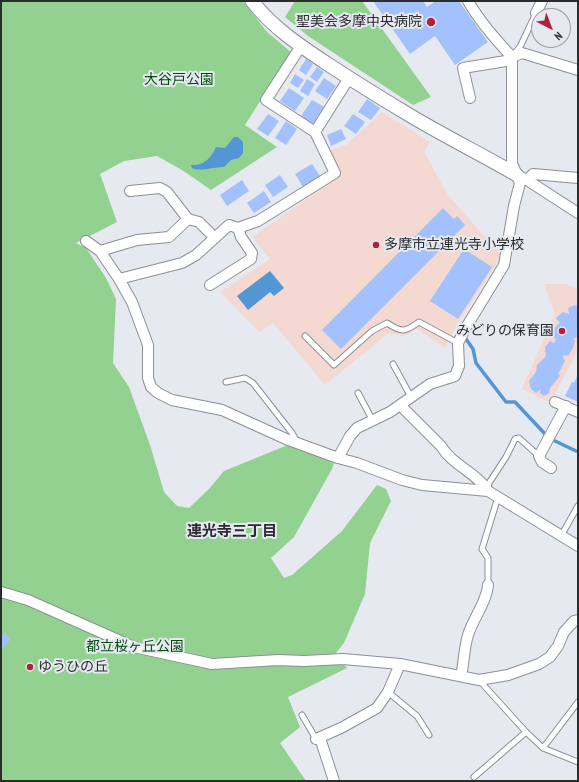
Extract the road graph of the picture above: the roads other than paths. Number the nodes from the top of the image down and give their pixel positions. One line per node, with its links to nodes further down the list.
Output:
1 (252, 1): 4 (street)
2 (468, 1): 5 (street)
3 (531, 24): 5 (lane)
4 (301, 46): 7 (street); 9 (street)
5 (512, 58): 6 (street); 8 (street); 10 (street)
6 (578, 70)
7 (349, 78): 9 (street); 10 (street)
8 (470, 98)
9 (315, 132): 15 (street)
10 (522, 178): 11 (street); 13 (street); 22 (street)
11 (578, 178)
12 (130, 191): 14 (street)
13 (578, 213)
14 (188, 220): 16 (street); 18 (street)
15 (238, 228): 16 (street); 20 (street)
16 (215, 238): 19 (street)
17 (86, 242): 18 (street)
18 (100, 251): 19 (street)
19 (119, 279): 32 (street)
20 (210, 285)
21 (305, 336): 22 (lane)
22 (458, 343): 26 (street)
23 (392, 364): 26 (lane)
24 (226, 382): 32 (lane)
25 (358, 393): 31 (lane)
26 (411, 397): 28 (street)
27 (555, 402): 29 (street)
28 (400, 405): 31 (street); 36 (street)
29 (566, 406): 30 (street); 33 (street)
30 (578, 412)
31 (373, 421): 34 (street)
32 (298, 443): 34 (street)
33 (539, 456): 35 (street); 36 (lane)
34 (338, 458): 36 (street)
35 (551, 468)
36 (488, 491): 37 (street)
37 (498, 497): 39 (street); 41 (lane)
38 (578, 506): 39 (lane)
39 (561, 536): 40 (street)
40 (578, 546)
41 (488, 585): 45 (street)
42 (1, 592): 44 (street)
43 (578, 620): 46 (street)
44 (400, 664): 45 (street); 47 (street)
45 (462, 676): 46 (street)
46 (479, 680): 50 (lane)
47 (388, 692): 51 (lane); 52 (street)
48 (578, 702): 53 (lane)
49 (302, 715): 52 (lane)
50 (526, 732): 53 (lane); 55 (lane)
51 (429, 735)
52 (318, 738): 56 (street)
53 (543, 748): 54 (lane)
54 (578, 762)
55 (474, 777)
56 (334, 781)

